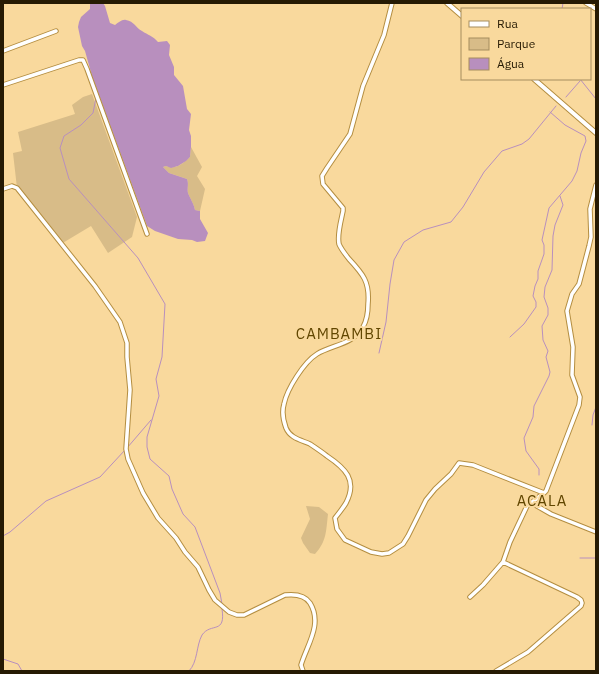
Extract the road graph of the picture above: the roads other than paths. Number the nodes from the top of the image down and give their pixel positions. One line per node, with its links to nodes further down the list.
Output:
1 (392, 3): 14 (street)
2 (447, 3): 5 (street)
3 (586, 3): 4 (street)
4 (596, 9)
5 (461, 15)
6 (56, 31): 7 (street)
7 (3, 51)
8 (535, 80): 10 (street)
9 (3, 85): 13 (street)
10 (596, 133)
11 (596, 185): 14 (street)
12 (3, 189): 19 (street)
13 (147, 234)
14 (544, 493): 15 (street)
15 (530, 502): 16 (street); 17 (street)
16 (596, 532)
17 (503, 562): 18 (street); 20 (street)
18 (470, 597)
19 (303, 671)
20 (496, 671)

